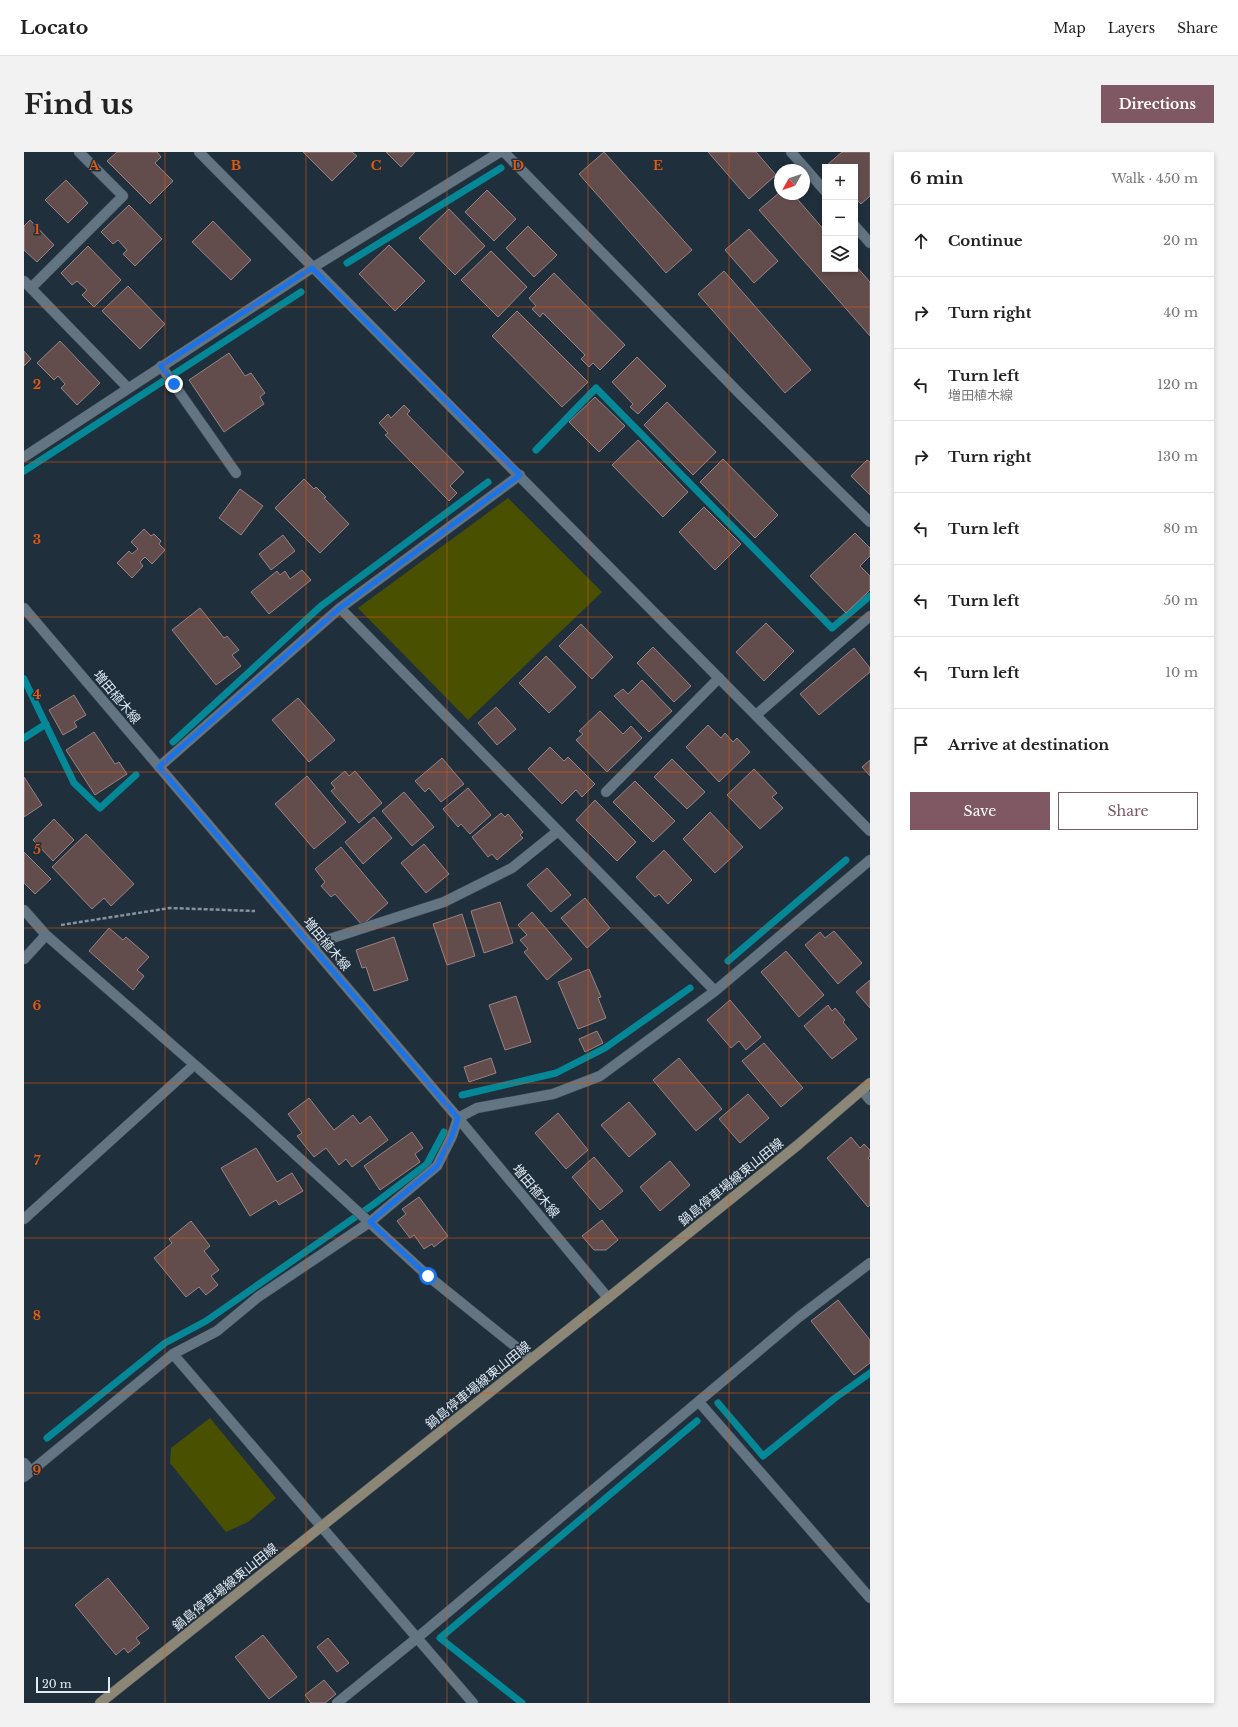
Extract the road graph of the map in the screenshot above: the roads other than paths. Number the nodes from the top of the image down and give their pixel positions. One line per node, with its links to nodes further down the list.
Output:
1 (79, 152): 10 (street)
2 (199, 152): 9 (street)
3 (500, 152): 9 (street)
4 (504, 152): 16 (street)
5 (791, 152): 6 (street)
6 (822, 188)
7 (858, 229): 8 (street)
8 (870, 243)
9 (312, 268): 11 (street); 15 (street)
10 (27, 285): 12 (street)
11 (163, 370): 12 (street); 14 (street)
12 (128, 388): 13 (street)
13 (24, 457)
14 (236, 473)
15 (520, 475): 18 (street); 20 (street)
16 (870, 522)
17 (24, 608): 22 (street, 増田植木線)
18 (340, 608): 22 (street); 24 (street)
19 (870, 616): 21 (street)
20 (719, 678): 21 (street); 23 (street)
21 (756, 715): 25 (street)
22 (159, 767): 29 (street, 増田植木線)
23 (606, 792)
24 (558, 831): 29 (street); 31 (street)
25 (870, 831)
26 (870, 860): 31 (street)
27 (24, 910): 28 (street)
28 (46, 935): 30 (street); 32 (street)
29 (310, 945): 35 (street, 増田植木線)
30 (24, 959)
31 (715, 991): 35 (street)
32 (194, 1065): 36 (street); 37 (street)
33 (866, 1087): 34 (street); 39 (main road, 鍋島停車場線東山田線)
34 (870, 1100)
35 (458, 1118): 37 (street); 39 (street, 増田植木線)
36 (24, 1219)
37 (370, 1222): 40 (street); 41 (street)
38 (870, 1263): 42 (street)
39 (608, 1298): 41 (main road, 鍋島停車場線東山田線)
40 (173, 1354): 44 (street); 45 (street)
41 (531, 1359): 45 (main road, 鍋島停車場線東山田線)
42 (698, 1402): 46 (street); 47 (street)
43 (24, 1463): 44 (street)
44 (28, 1474)
45 (321, 1527): 47 (street); 48 (main road, 鍋島停車場線東山田線)
46 (870, 1598)
47 (417, 1638): 49 (street); 50 (street)
48 (100, 1703)
49 (337, 1703)
50 (473, 1703)

